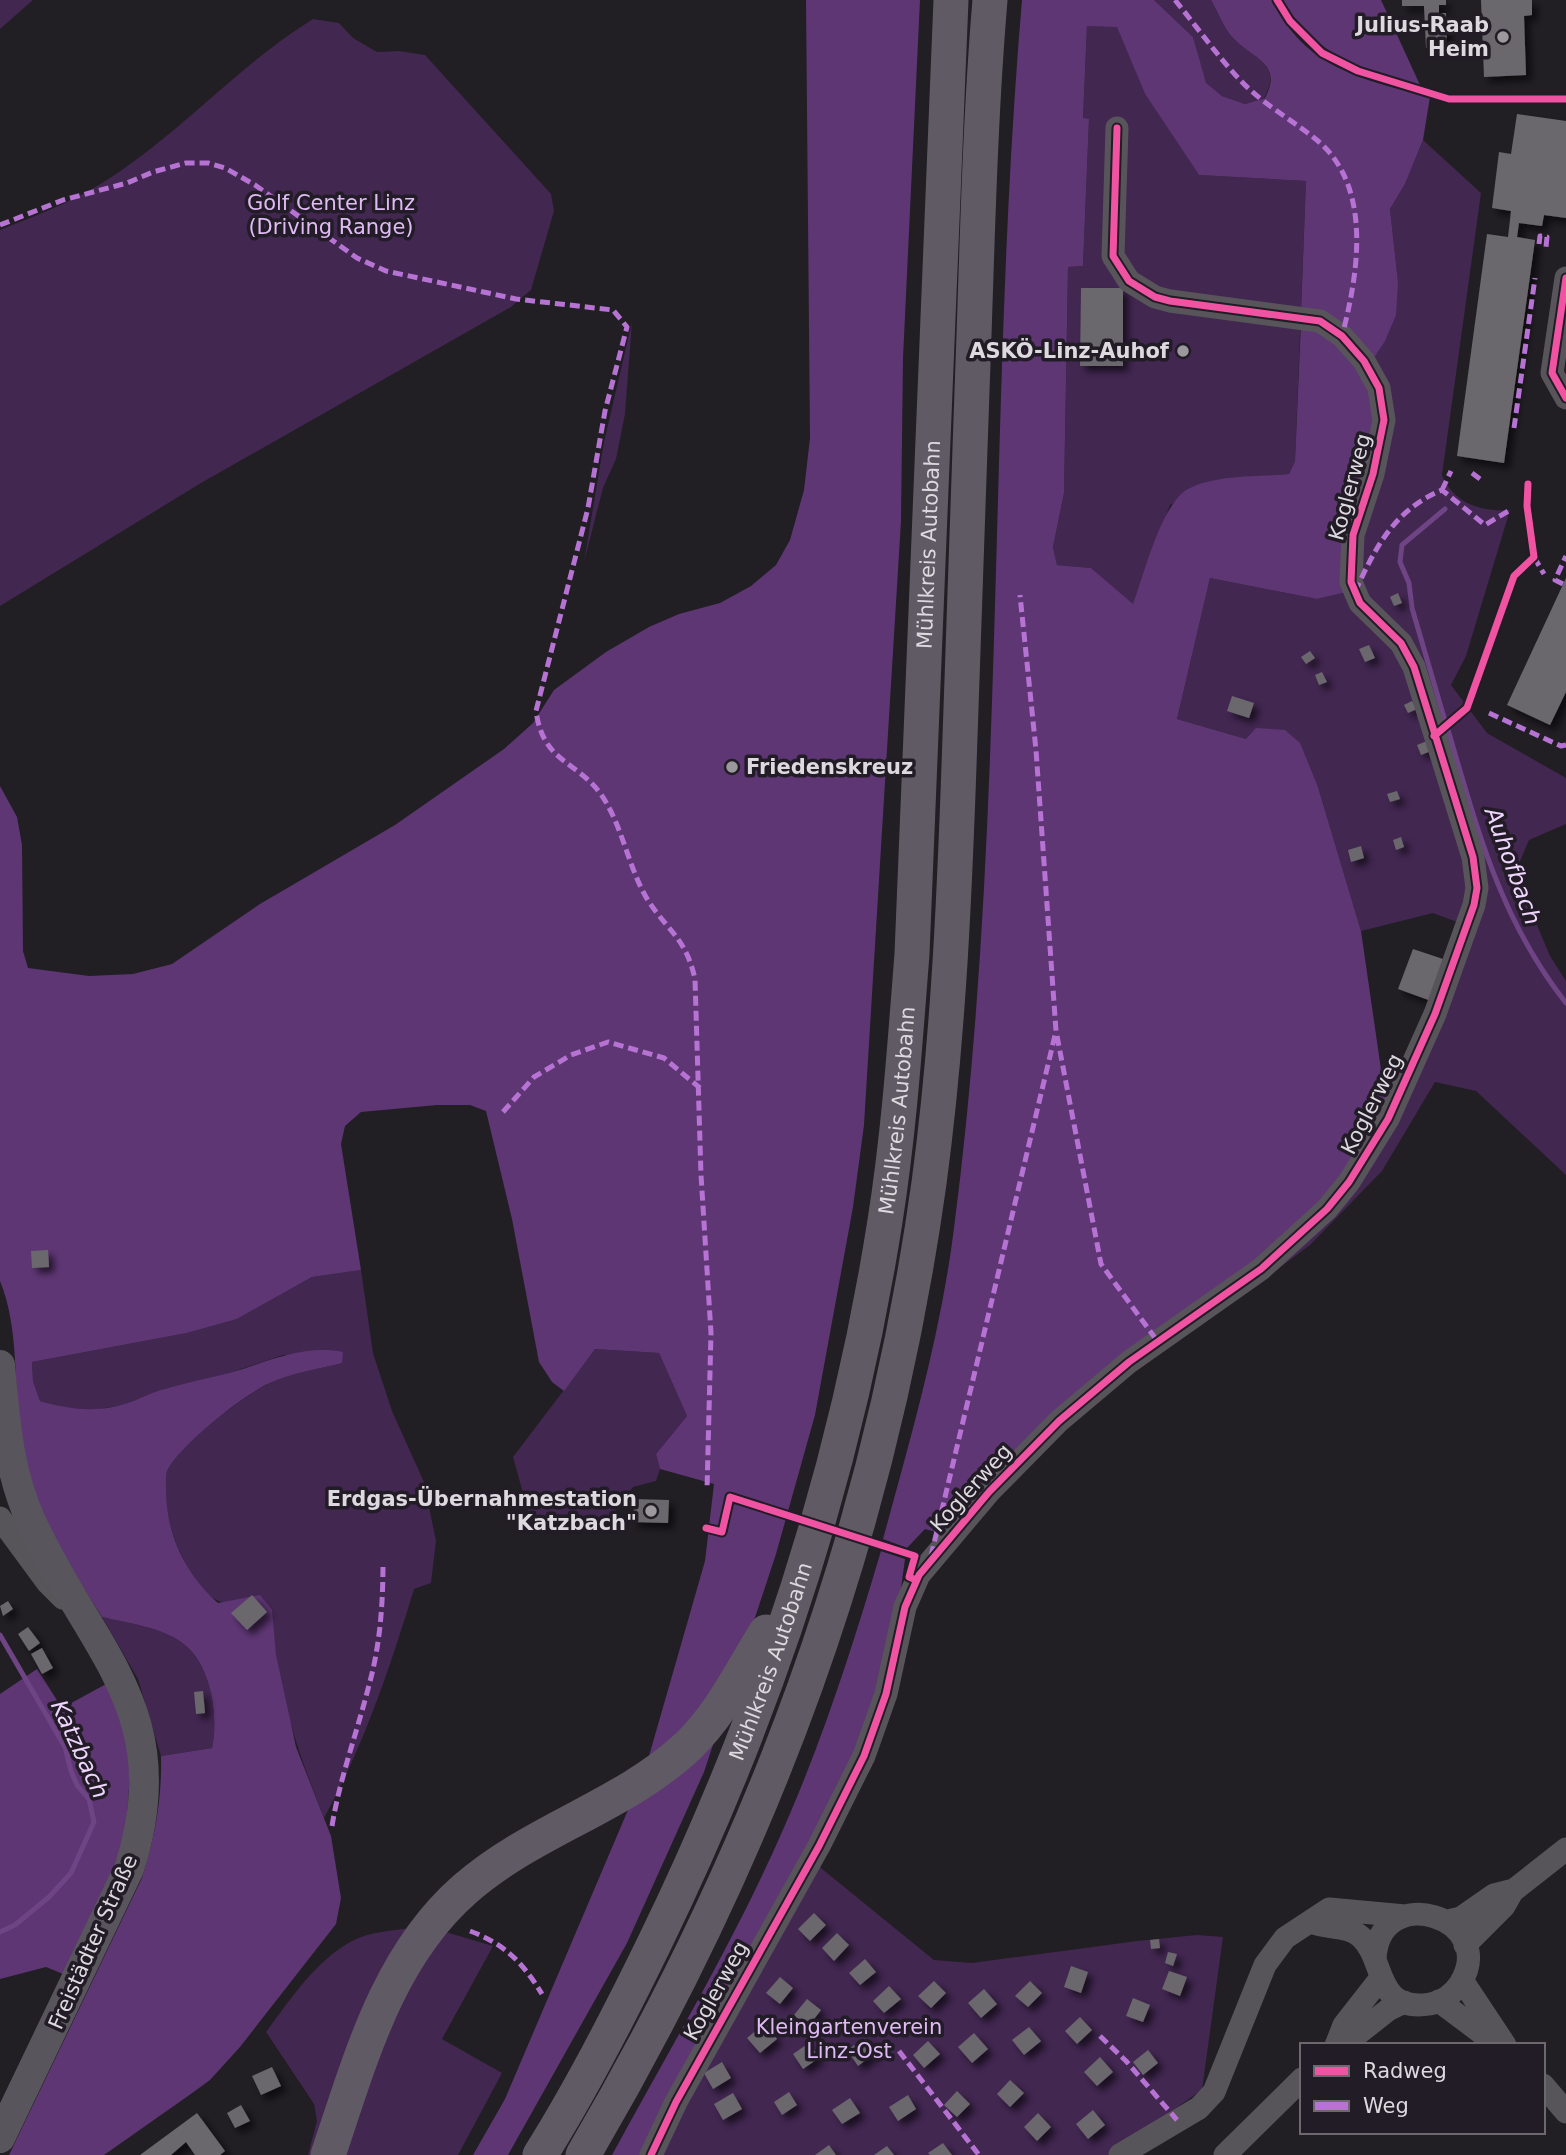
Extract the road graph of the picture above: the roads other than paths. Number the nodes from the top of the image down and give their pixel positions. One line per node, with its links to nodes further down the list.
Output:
1 (951, 0): 8 (highway, Mühlkreis Autobahn)
2 (990, 0): 23 (highway, Mühlkreis Autobahn)
3 (1117, 128): 32 (street, Koglerweg)
4 (1566, 278): 5 (street)
5 (1566, 398)
6 (0, 1365): 9 (main road, Freistädter Straße)
7 (0, 1518): 9 (street, Freistädter Straße)
8 (802, 1576): 28 (highway); 29 (highway, Mühlkreis Autobahn)
9 (87, 1621): 27 (main road, Freistädter Straße)
10 (1566, 1849): 11 (street)
11 (1514, 1889): 13 (street); 15 (street)
12 (1405, 1916): 13 (street); 14 (street); 16 (street)
13 (1448, 1921): 15 (street)
14 (1311, 1922): 16 (street); 33 (street)
15 (1465, 1945): 17 (street)
16 (1378, 1969): 19 (street); 21 (street)
17 (1462, 1980): 18 (street); 20 (street)
18 (1440, 2001): 19 (street); 20 (street)
19 (1405, 2002): 22 (street)
20 (1502, 2042)
21 (1337, 2043)
22 (1339, 2043)
23 (637, 2061): 30 (highway, Mühlkreis Autobahn); 31 (highway)
24 (1300, 2081): 34 (street)
25 (1545, 2087): 26 (street)
26 (1566, 2112)
27 (0, 2138)
28 (328, 2155)
29 (540, 2155)
30 (583, 2155)
31 (610, 2155)
32 (650, 2155)
33 (1120, 2155)
34 (1225, 2155)

